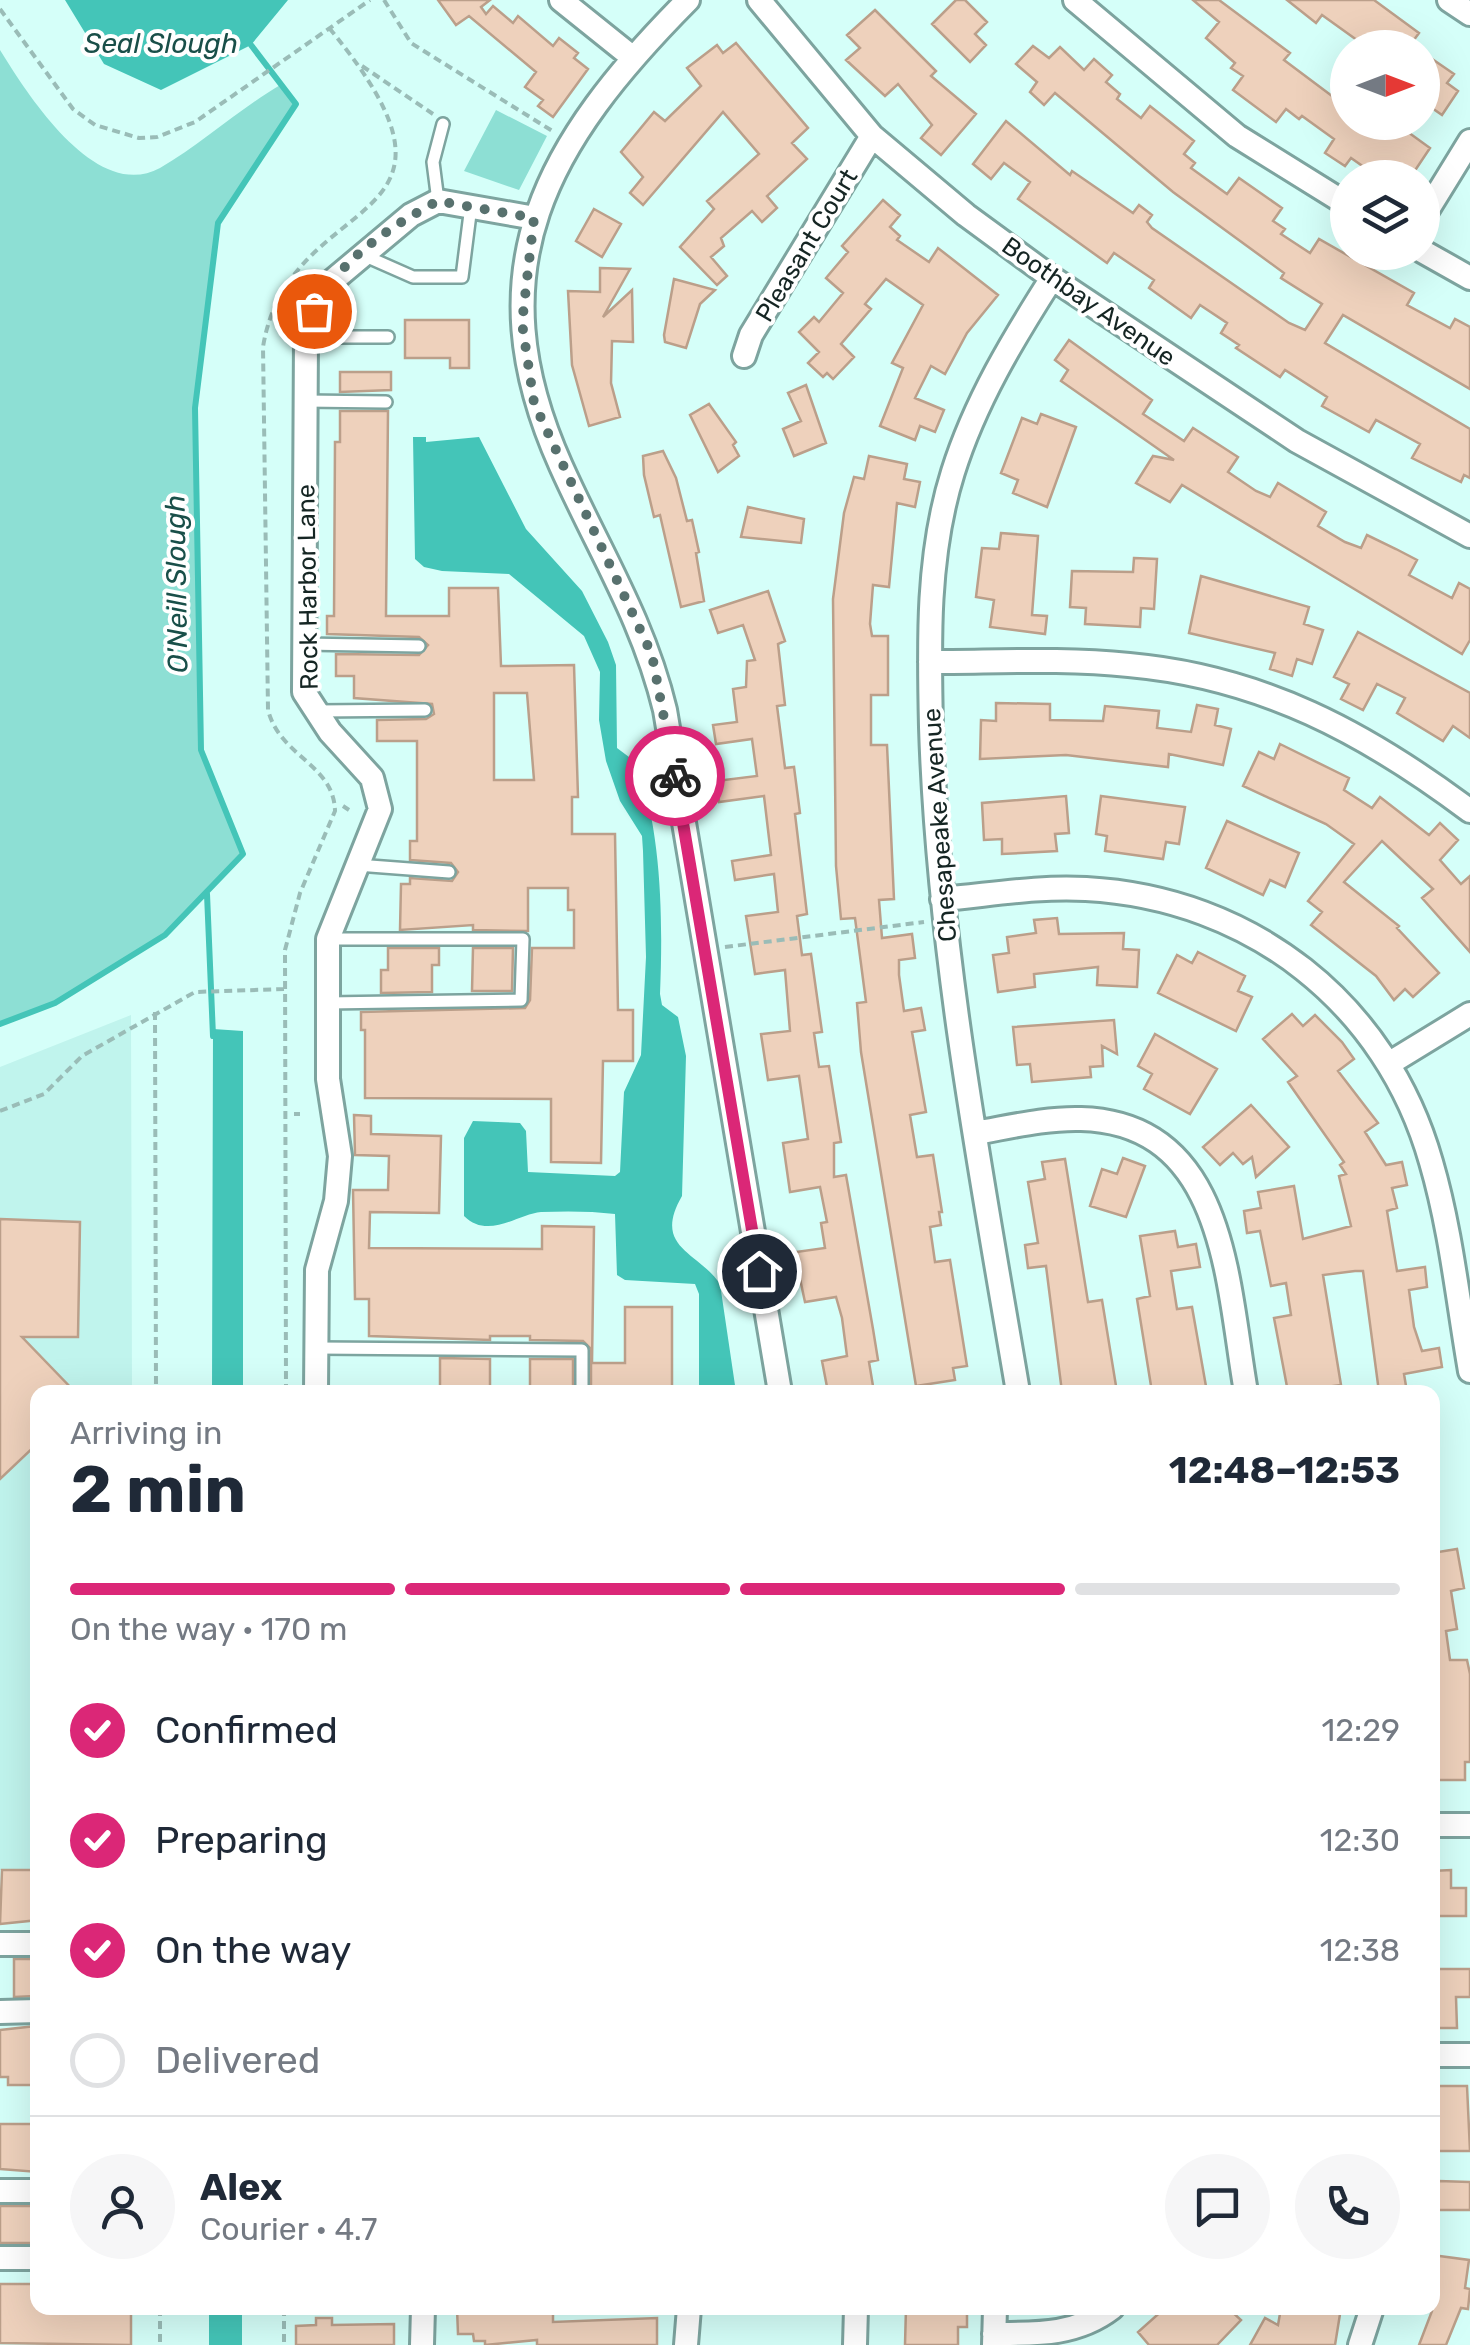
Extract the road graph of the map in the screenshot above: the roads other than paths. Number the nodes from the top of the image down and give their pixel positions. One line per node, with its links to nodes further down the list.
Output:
1 (561, 0): 7 (street)
2 (688, 0): 7 (street)
3 (760, 0): 9 (street, Boothbay Avenue)
4 (1076, 0): 12 (street)
5 (1450, 0): 6 (street)
6 (1470, 14)
7 (632, 57): 15 (street)
8 (444, 124): 13 (lane)
9 (872, 136): 18 (street, Boothbay Avenue); 22 (street, Pleasant Court)
10 (1470, 141): 11 (street)
11 (1440, 190)
12 (1330, 194)
13 (438, 201): 14 (street); 16 (street, Rock Harbor Lane)
14 (471, 206): 15 (street); 16 (lane)
15 (534, 218): 44 (street)
16 (360, 254): 20 (street, Rock Harbor Lane)
17 (1440, 262): 19 (street)
18 (1052, 278): 25 (street, Boothbay Avenue); 28 (street, Chesapeake Avenue)
19 (1470, 278)
20 (306, 337): 21 (lane); 23 (street, Rock Harbor Lane)
21 (388, 337)
22 (744, 356)
23 (304, 401): 24 (lane); 26 (street, Rock Harbor Lane)
24 (386, 402)
25 (1470, 536)
26 (304, 644): 27 (lane); 30 (street, Rock Harbor Lane)
27 (419, 646)
28 (930, 662): 31 (street); 34 (street, Chesapeake Avenue)
29 (425, 710): 30 (lane)
30 (314, 712): 32 (street, Rock Harbor Lane)
31 (1470, 812)
32 (357, 865): 33 (lane); 35 (street, Rock Harbor Lane)
33 (450, 872)
34 (943, 909): 38 (street); 39 (street, Chesapeake Avenue)
35 (328, 939): 36 (street, Rock Harbor Lane); 36 (lane)
36 (326, 1003): 40 (street, Rock Harbor Lane)
37 (1470, 1014): 38 (street)
38 (1390, 1063): 41 (street)
39 (974, 1133): 45 (street, Chesapeake Avenue); 46 (street)
40 (317, 1348): 42 (street, Rock Harbor Lane); 43 (lane)
41 (1470, 1371)
42 (316, 1385)
43 (582, 1385)
44 (779, 1385)
45 (1017, 1385)
46 (1245, 1385)
47 (1440, 1825): 48 (street)
48 (1470, 1825)
49 (0, 1944): 50 (street)
50 (30, 1944)
51 (0, 2012): 52 (street)
52 (30, 2012)
53 (1440, 2055): 54 (street)
54 (1470, 2055)
55 (0, 2190): 56 (street)
56 (30, 2191)
57 (0, 2258): 58 (street)
58 (30, 2258)
59 (423, 2315): 66 (street)
60 (688, 2315): 67 (street)
61 (856, 2315): 68 (street)
62 (995, 2315): 65 (street)
63 (1100, 2315): 65 (street)
64 (1370, 2315): 69 (street)
65 (994, 2340)
66 (422, 2345)
67 (686, 2345)
68 (855, 2345)
69 (1360, 2345)

